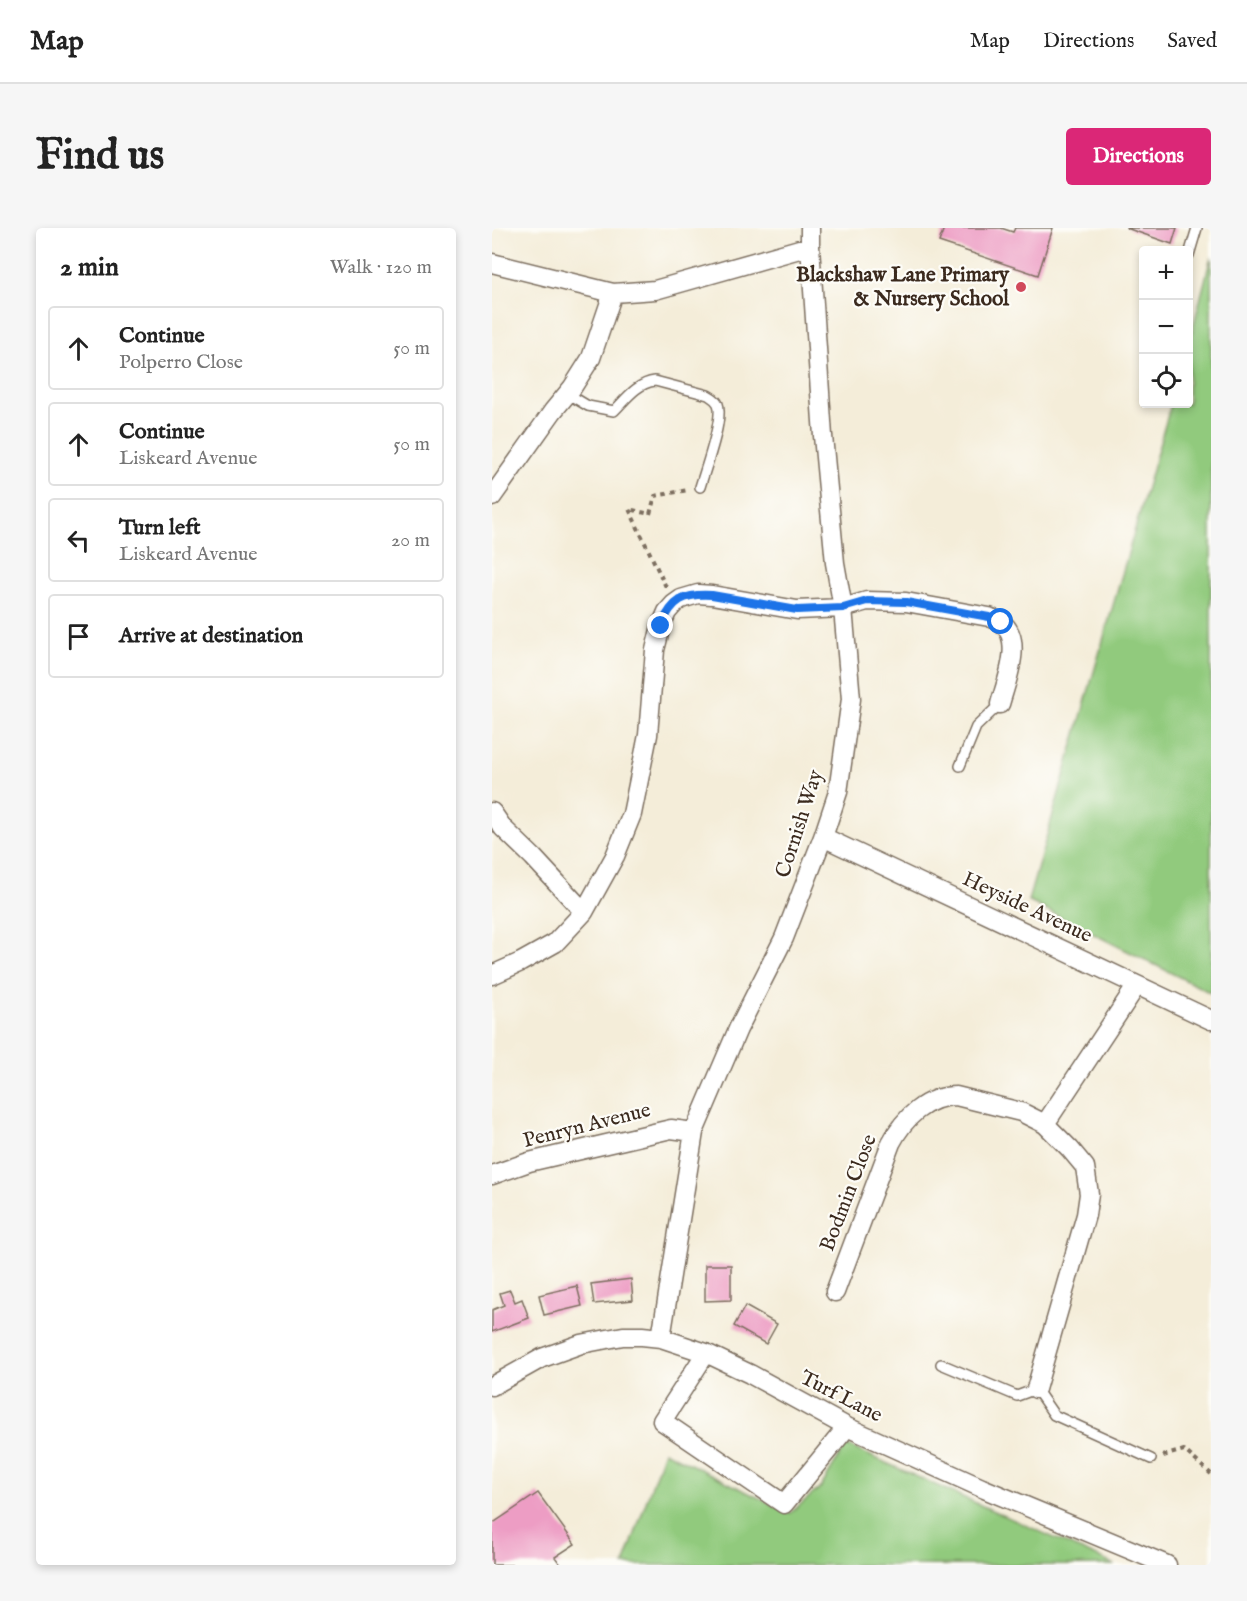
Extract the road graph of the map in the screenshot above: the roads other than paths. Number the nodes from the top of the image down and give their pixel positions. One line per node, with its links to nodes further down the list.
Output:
1 (1197, 228): 3 (lane)
2 (810, 237): 5 (street); 9 (street, Cornish Way)
3 (1192, 246)
4 (492, 263): 5 (street)
5 (613, 293): 6 (street)
6 (568, 394): 7 (lane); 8 (street)
7 (700, 487)
8 (492, 497)
9 (843, 608): 10 (street); 13 (street, Cornish Way); 14 (street)
10 (1000, 704): 11 (lane)
11 (960, 766)
12 (492, 812): 14 (street)
13 (823, 837): 16 (street, Heyside Avenue); 19 (street, Cornish Way)
14 (584, 912): 15 (street)
15 (492, 975)
16 (1137, 985): 17 (street, Heyside Avenue); 18 (street)
17 (1211, 1020)
18 (1045, 1124): 21 (street, Bodmin Close); 26 (street, Bodmin Close)
19 (694, 1132): 20 (street, Penryn Avenue); 22 (street, Cornish Way)
20 (492, 1175)
21 (835, 1292)
22 (661, 1338): 23 (street, Turf Lane); 25 (street, Turf Lane)
23 (706, 1353): 27 (street, Turf Lane); 27 (street)
24 (941, 1364): 26 (lane)
25 (492, 1386)
26 (1036, 1389): 28 (lane)
27 (847, 1427): 29 (street, Turf Lane)
28 (1151, 1459)
29 (1167, 1565)

